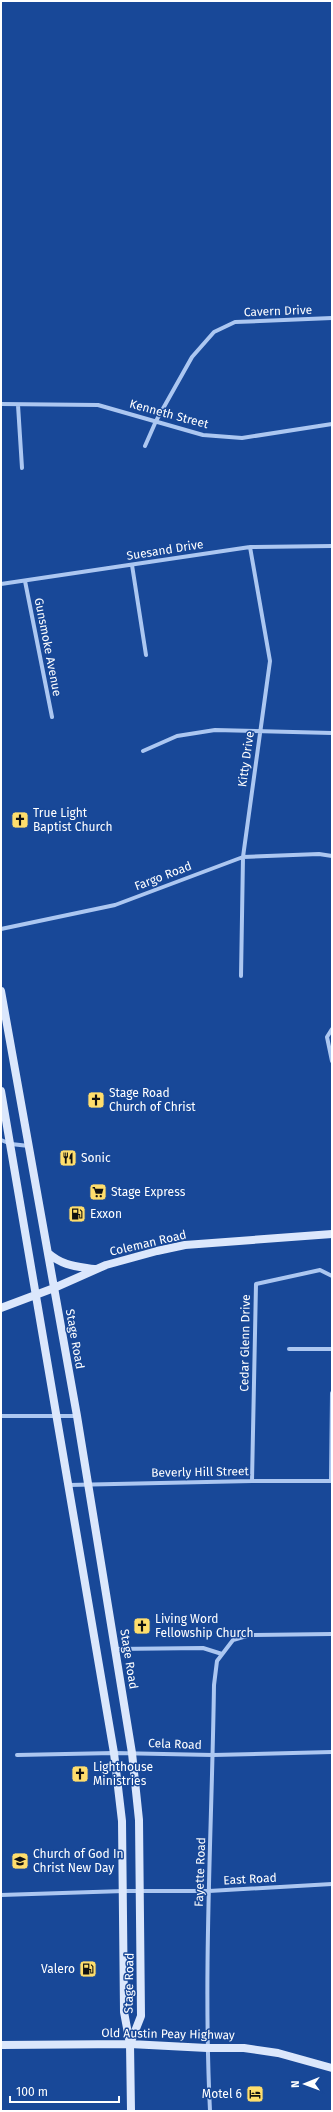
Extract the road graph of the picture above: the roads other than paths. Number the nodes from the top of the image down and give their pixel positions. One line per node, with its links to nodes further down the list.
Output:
1 (332, 318): 4 (street, Cavern Drive)
2 (1, 404): 3 (street, Kenneth Street)
3 (18, 405): 4 (street, Kenneth Street); 7 (street)
4 (156, 421): 5 (street, Kenneth Street); 6 (street, Cavern Drive)
5 (332, 424)
6 (145, 446)
7 (22, 468)
8 (332, 546): 9 (street, Suesand Drive)
9 (250, 547): 10 (street, Suesand Drive); 15 (street, Kitty Drive)
10 (132, 565): 11 (street, Suesand Drive); 13 (street)
11 (25, 581): 12 (street, Suesand Drive); 14 (street, Gunsmoke Avenue)
12 (1, 584)
13 (146, 655)
14 (52, 717)
15 (260, 730): 16 (street); 17 (street); 19 (street, Kitty Drive)
16 (332, 733)
17 (143, 751)
18 (332, 856): 19 (street, Fargo Road)
19 (243, 857): 20 (street, Fargo Road); 21 (street, Kitty Drive)
20 (1, 929)
21 (241, 976)
22 (1, 991): 28 (main road, Stage Road)
23 (332, 1029): 24 (street)
24 (332, 1061)
25 (1, 1090): 27 (main road, Stage Road)
26 (1, 1140): 27 (street)
27 (11, 1144): 28 (street); 34 (main road, Stage Road)
28 (30, 1146): 30 (main road, Stage Road)
29 (332, 1234): 31 (main road, Coleman Road)
30 (48, 1252): 31 (main road); 33 (main road, Stage Road)
31 (94, 1270): 33 (main road, Coleman Road)
32 (332, 1276): 42 (street, Cedar Glenn Drive)
33 (54, 1288): 34 (main road, Coleman Road); 41 (main road, Stage Road)
34 (36, 1295): 35 (main road, Coleman Road); 40 (main road, Stage Road)
35 (1, 1308)
36 (289, 1349): 37 (street)
37 (332, 1349)
38 (332, 1393): 43 (street)
39 (1, 1416): 40 (street)
40 (58, 1416): 41 (street); 45 (main road, Stage Road)
41 (77, 1416): 44 (main road, Stage Road)
42 (252, 1481): 43 (street, Beverly Hill Street); 44 (street, Beverly Hill Street)
43 (331, 1481)
44 (88, 1484): 45 (street, Beverly Hill Street); 47 (main road, Stage Road)
45 (69, 1485): 50 (main road, Stage Road)
46 (332, 1634): 48 (street, Fayette Road)
47 (115, 1648): 48 (street); 51 (main road, Stage Road)
48 (222, 1654): 53 (street, Fayette Road)
49 (332, 1752): 53 (street, Cela Road)
50 (114, 1753): 51 (street, Cela Road); 52 (street, Cela Road); 55 (main road, Stage Road)
51 (132, 1753): 53 (street, Cela Road); 56 (main road, Stage Road)
52 (17, 1755)
53 (213, 1755): 57 (street, Fayette Road)
54 (332, 1884): 57 (street, East Road)
55 (124, 1891): 56 (street, East Road); 58 (street, East Road); 59 (main road, Stage Road)
56 (141, 1891): 57 (street, East Road); 59 (main road, Stage Road)
57 (209, 1891): 61 (street, Fayette Road)
58 (1, 1895)
59 (130, 2044): 60 (main road, Old Austin Peay Highway); 61 (main road, Old Austin Peay Highway); 63 (main road)
60 (1, 2045)
61 (207, 2048): 62 (main road, Old Austin Peay Highway); 64 (street, Fayette Road)
62 (332, 2068)
63 (130, 2111)
64 (210, 2111)

